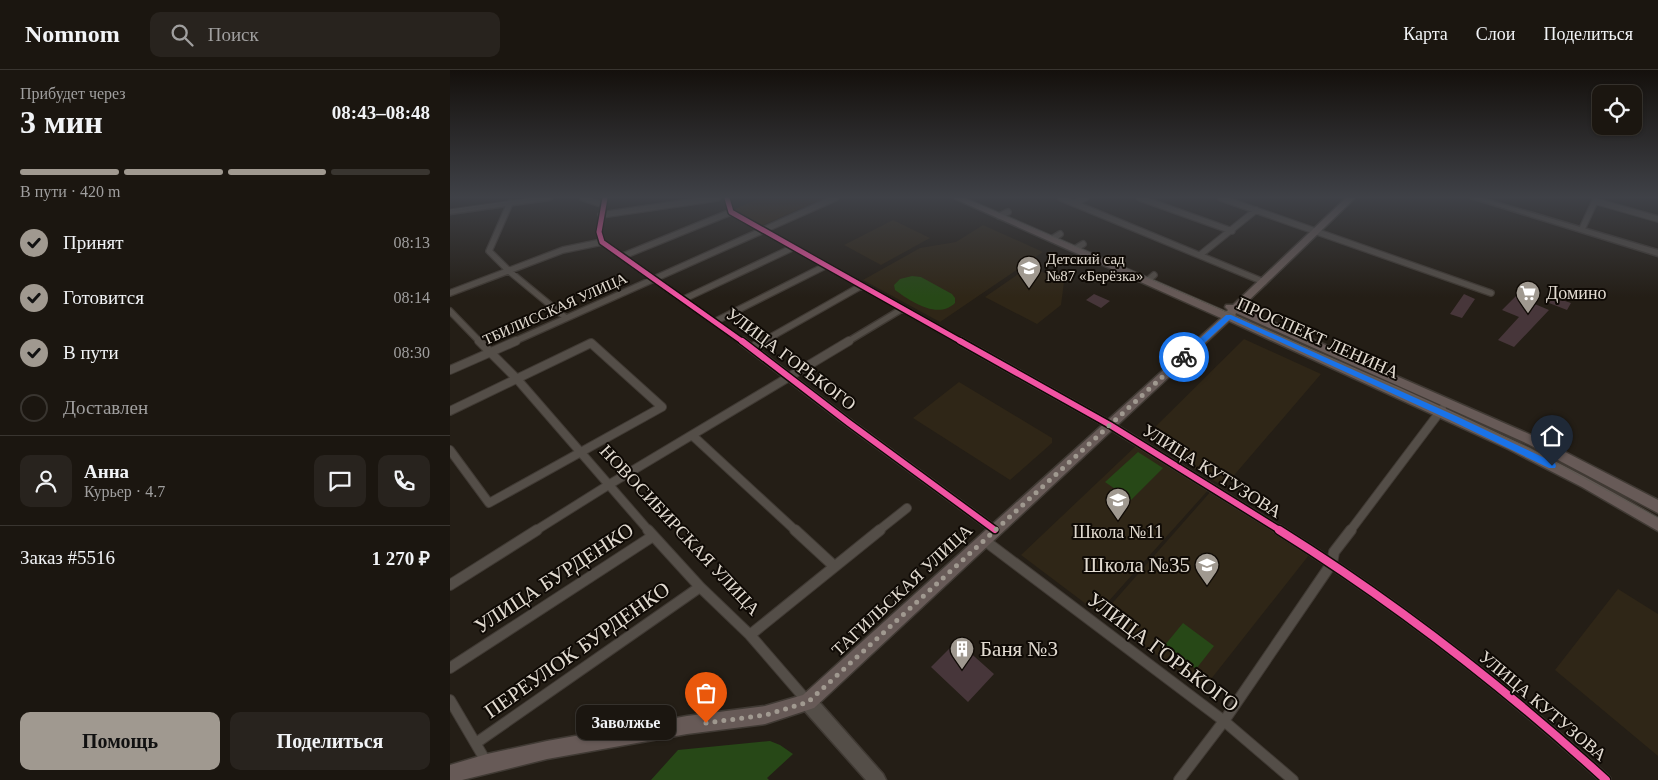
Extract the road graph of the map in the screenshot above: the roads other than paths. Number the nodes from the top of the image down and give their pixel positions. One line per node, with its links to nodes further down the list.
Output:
1 (498, 231): 17 (street)
2 (599, 231): 11 (street)
3 (684, 231): 15 (street)
4 (760, 231): 18 (street, ТБИЛИССКАЯ УЛИЦА)
5 (765, 231): 12 (street, УЛИЦА КУТУЗОВА)
6 (1043, 231): 26 (main road, ПРОСПЕКТ ЛЕНИНА)
7 (1143, 231): 14 (street)
8 (1232, 231): 14 (street)
9 (1316, 231): 19 (main road, ТАГИЛЬСКАЯ УЛИЦА); 22 (street)
10 (1589, 231): 13 (main road)
11 (602, 242): 15 (street, УЛИЦА ГОРЬКОГО); 17 (street)
12 (792, 248): 16 (street, УЛИЦА КУТУЗОВА); 23 (street)
13 (1658, 253)
14 (1200, 255): 19 (street)
15 (623, 256): 18 (street, УЛИЦА ГОРЬКОГО)
16 (825, 266): 20 (street, УЛИЦА КУТУЗОВА); 28 (street)
17 (509, 271): 21 (street); 27 (street)
18 (655, 278): 23 (street, УЛИЦА ГОРЬКОГО); 27 (street, ТБИЛИССКАЯ УЛИЦА)
19 (1264, 282): 26 (main road, ТАГИЛЬСКАЯ УЛИЦА)
20 (861, 286): 24 (street, УЛИЦА КУТУЗОВА); 29 (street)
21 (450, 293)
22 (1491, 293)
23 (684, 299): 28 (street, УЛИЦА ГОРЬКОГО)
24 (902, 309): 32 (street); 37 (street, УЛИЦА КУТУЗОВА)
25 (450, 311): 30 (street, НОВОСИБИРСКАЯ УЛИЦА)
26 (1231, 313): 34 (main road, ПРОСПЕКТ ЛЕНИНА); 37 (main road, ТАГИЛЬСКАЯ УЛИЦА)
27 (566, 318): 30 (street, ТБИЛИССКАЯ УЛИЦА)
28 (716, 321): 29 (street, УЛИЦА ГОРЬКОГО)
29 (751, 348): 32 (street, УЛИЦА ГОРЬКОГО)
30 (490, 352): 31 (street, ТБИЛИССКАЯ УЛИЦА); 33 (street, НОВОСИБИРСКАЯ УЛИЦА)
31 (450, 370)
32 (789, 377): 38 (street); 51 (street, УЛИЦА ГОРЬКОГО)
33 (517, 379): 35 (street); 41 (street, НОВОСИБИРСКАЯ УЛИЦА); 41 (street)
34 (1444, 407): 36 (main road, ПРОСПЕКТ ЛЕНИНА); 54 (street)
35 (450, 411)
36 (1469, 418): 39 (main road, ПРОСПЕКТ ЛЕНИНА); 42 (main road, ПРОСПЕКТ ЛЕНИНА)
37 (1110, 425): 51 (main road, ТАГИЛЬСКАЯ УЛИЦА); 54 (street, УЛИЦА КУТУЗОВА)
38 (693, 436): 45 (street); 55 (street)
39 (1548, 449): 42 (street); 43 (main road, ПРОСПЕКТ ЛЕНИНА)
40 (450, 450): 41 (street)
41 (580, 452): 45 (street, НОВОСИБИРСКАЯ УЛИЦА)
42 (1540, 460): 44 (main road, ПРОСПЕКТ ЛЕНИНА)
43 (1571, 460): 44 (street); 46 (main road, ПРОСПЕКТ ЛЕНИНА)
44 (1563, 472): 47 (main road, ПРОСПЕКТ ЛЕНИНА)
45 (610, 484): 52 (street, НОВОСИБИРСКАЯ УЛИЦА); 56 (street)
46 (1629, 491): 47 (street); 48 (main road, ПРОСПЕКТ ЛЕНИНА)
47 (1621, 503): 50 (main road, ПРОСПЕКТ ЛЕНИНА)
48 (1658, 507)
49 (907, 508): 55 (street)
50 (1658, 524)
51 (996, 530): 53 (main road, ТАГИЛЬСКАЯ УЛИЦА)
52 (653, 536): 57 (street, НОВОСИБИРСКАЯ УЛИЦА); 59 (street, УЛИЦА БУРДЕНКО)
53 (984, 540): 61 (main road, ТАГИЛЬСКАЯ УЛИЦА); 62 (street, УЛИЦА ГОРЬКОГО)
54 (1332, 563): 62 (street); 69 (street, УЛИЦА КУТУЗОВА)
55 (834, 566): 58 (street)
56 (450, 585)
57 (700, 586): 58 (street, НОВОСИБИРСКАЯ УЛИЦА); 63 (street, ПЕРЕУЛОК БУРДЕНКО)
58 (750, 635): 61 (street, НОВОСИБИРСКАЯ УЛИЦА)
59 (450, 668)
60 (450, 700): 63 (street)
61 (808, 702): 64 (main road); 66 (main road, НОВОСИБИРСКАЯ УЛИЦА)
62 (1224, 722): 67 (street); 68 (street, УЛИЦА ГОРЬКОГО)
63 (476, 743): 64 (street)
64 (487, 763): 65 (main road)
65 (450, 774)
66 (877, 780)
67 (1179, 780)
68 (1293, 780)
69 (1606, 780)

